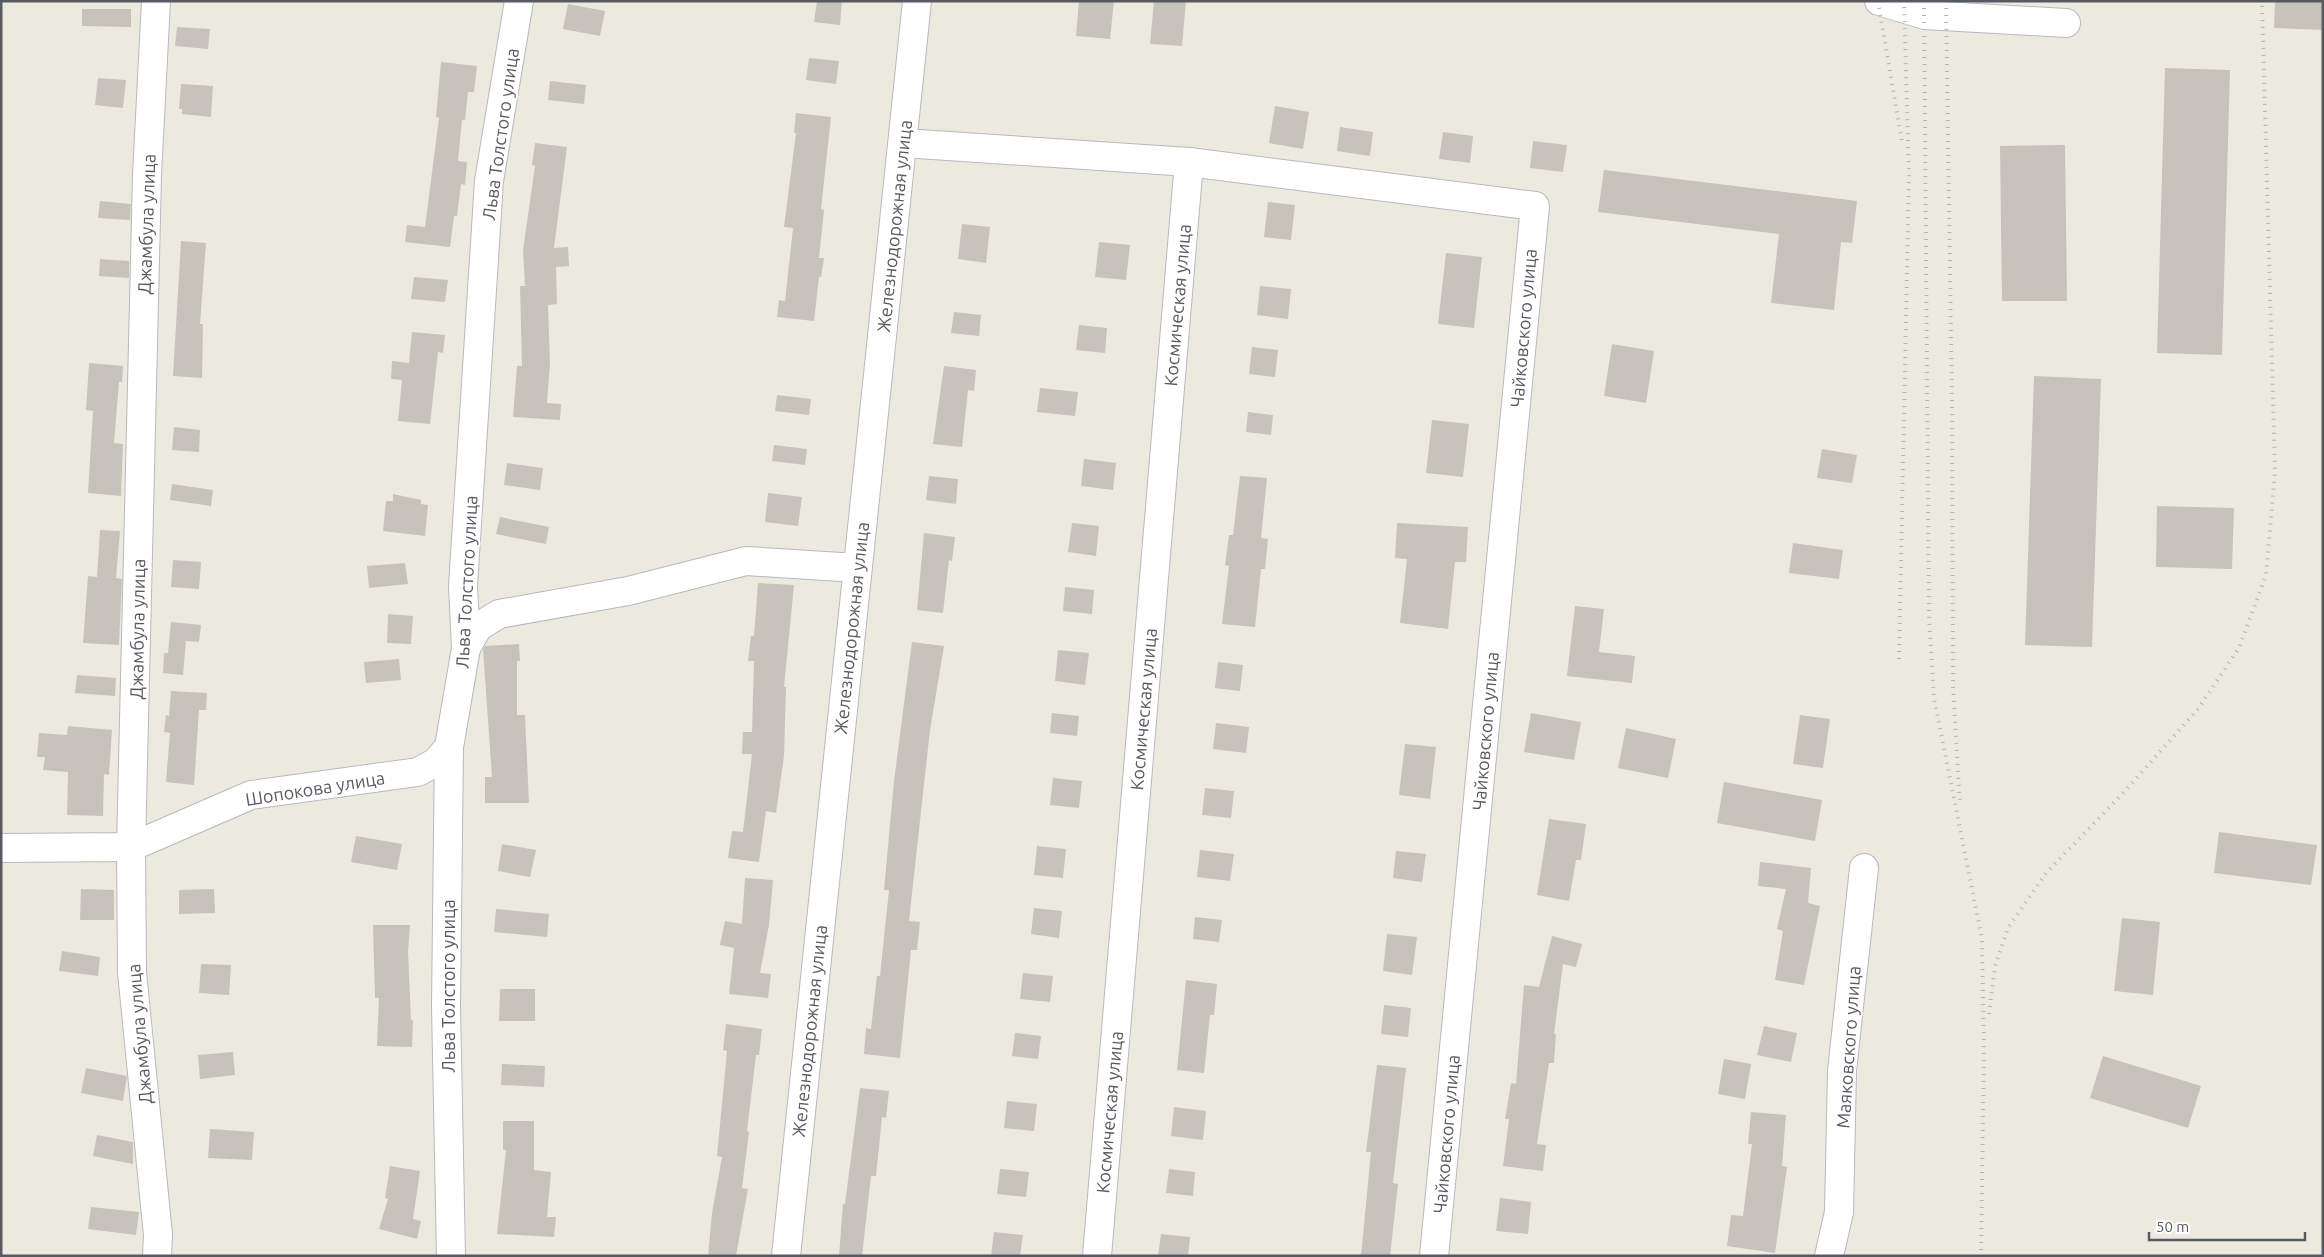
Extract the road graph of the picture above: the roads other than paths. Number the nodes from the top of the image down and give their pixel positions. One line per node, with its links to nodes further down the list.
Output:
1 (156, 1): 11 (street, Джамбула улица)
2 (519, 1): 9 (street, Льва Толстого улица)
3 (917, 1): 6 (street, Железнодорожная улица)
4 (1879, 1): 5 (street)
5 (2066, 23)
6 (903, 143): 7 (street); 8 (street, Железнодорожная улица)
7 (1189, 162): 17 (street, Космическая улица); 18 (street, Чайковского улица)
8 (857, 568): 9 (street); 16 (street, Железнодорожная улица)
9 (466, 648): 10 (street, Льва Толстого улица)
10 (449, 747): 11 (street, Шопокова улица); 15 (street, Льва Толстого улица)
11 (131, 847): 12 (street, Шопокова улица); 14 (street, Джамбула улица)
12 (1, 848)
13 (1864, 868): 19 (street, Маяковского улица)
14 (157, 1256)
15 (451, 1256)
16 (786, 1256)
17 (1098, 1256)
18 (1434, 1256)
19 (1829, 1256)

